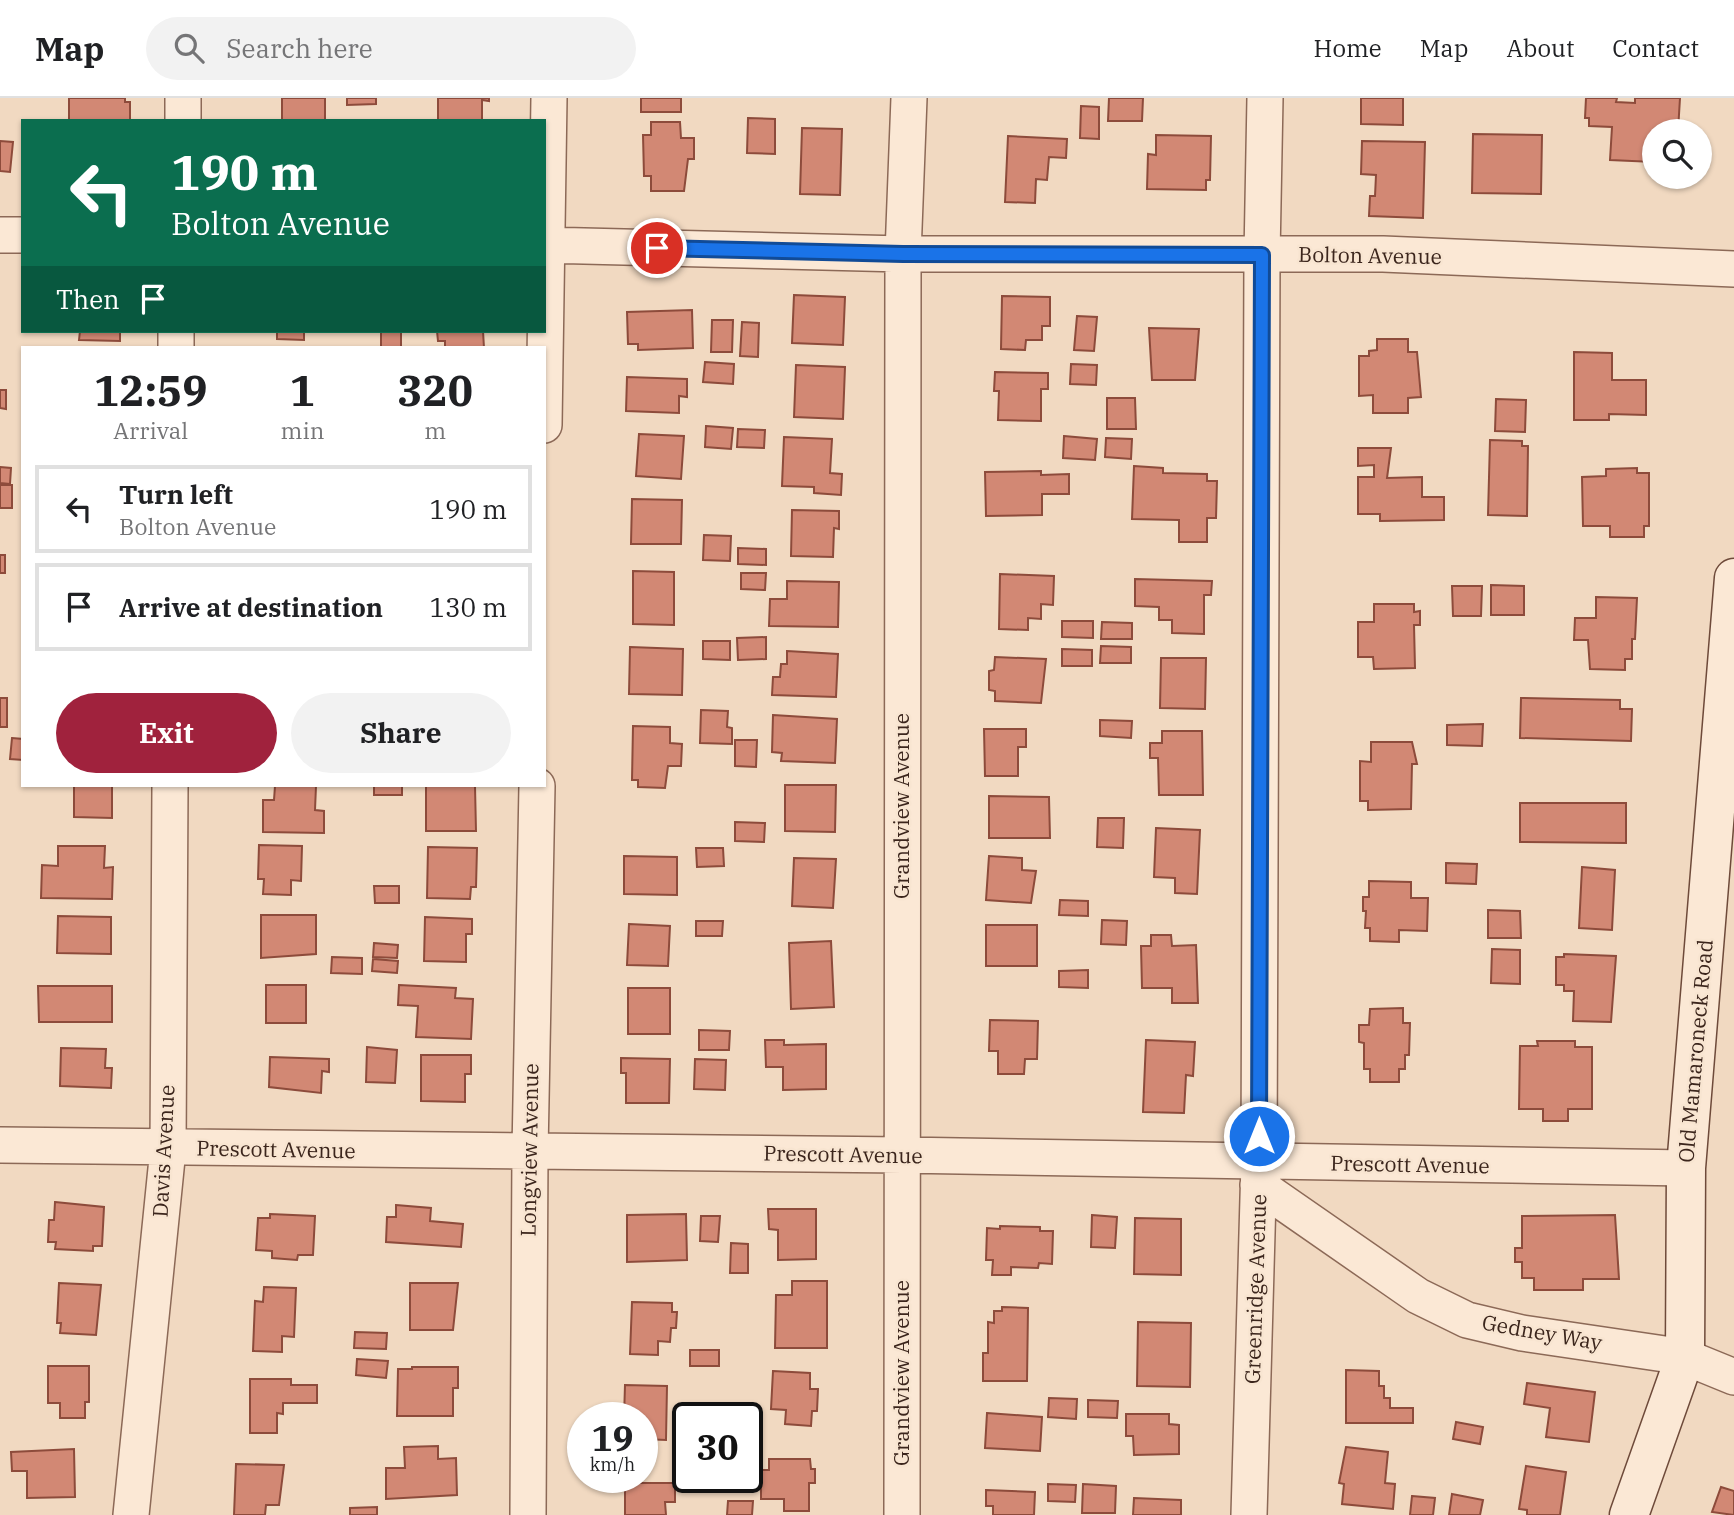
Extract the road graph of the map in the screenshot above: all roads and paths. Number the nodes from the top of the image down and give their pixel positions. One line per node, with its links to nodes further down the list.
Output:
1 (183, 98): 5 (street)
2 (549, 98): 8 (street)
3 (909, 98): 9 (street, Grandview Avenue)
4 (1265, 98): 10 (street, Greenridge Avenue)
5 (183, 119)
6 (0, 235): 7 (street)
7 (21, 235)
8 (546, 245): 9 (street, Bolton Avenue)
9 (903, 254): 10 (street, Bolton Avenue); 18 (street, Grandview Avenue)
10 (1262, 255): 11 (street, Bolton Avenue); 20 (street, Greenridge Avenue)
11 (1734, 269)
12 (1734, 578): 19 (main road, Old Mamaroneck Road)
13 (170, 787): 16 (street, Davis Avenue)
14 (537, 787): 17 (street, Longview Avenue)
15 (0, 1145): 16 (street, Prescott Avenue)
16 (168, 1149): 17 (street, Prescott Avenue); 23 (street, Davis Avenue)
17 (530, 1152): 18 (street, Prescott Avenue); 24 (street, Longview Avenue)
18 (902, 1155): 20 (street, Prescott Avenue); 25 (street, Grandview Avenue)
19 (1686, 1168): 20 (street, Prescott Avenue); 21 (main road, Old Mamaroneck Road)
20 (1259, 1174): 21 (street, Gedney Way); 26 (street, Greenridge Avenue)
21 (1685, 1357): 22 (street, Gedney Way); 27 (main road, Old Mamaroneck Road)
22 (1734, 1377)
23 (131, 1515)
24 (528, 1515)
25 (902, 1515)
26 (1249, 1515)
27 (1629, 1515)

